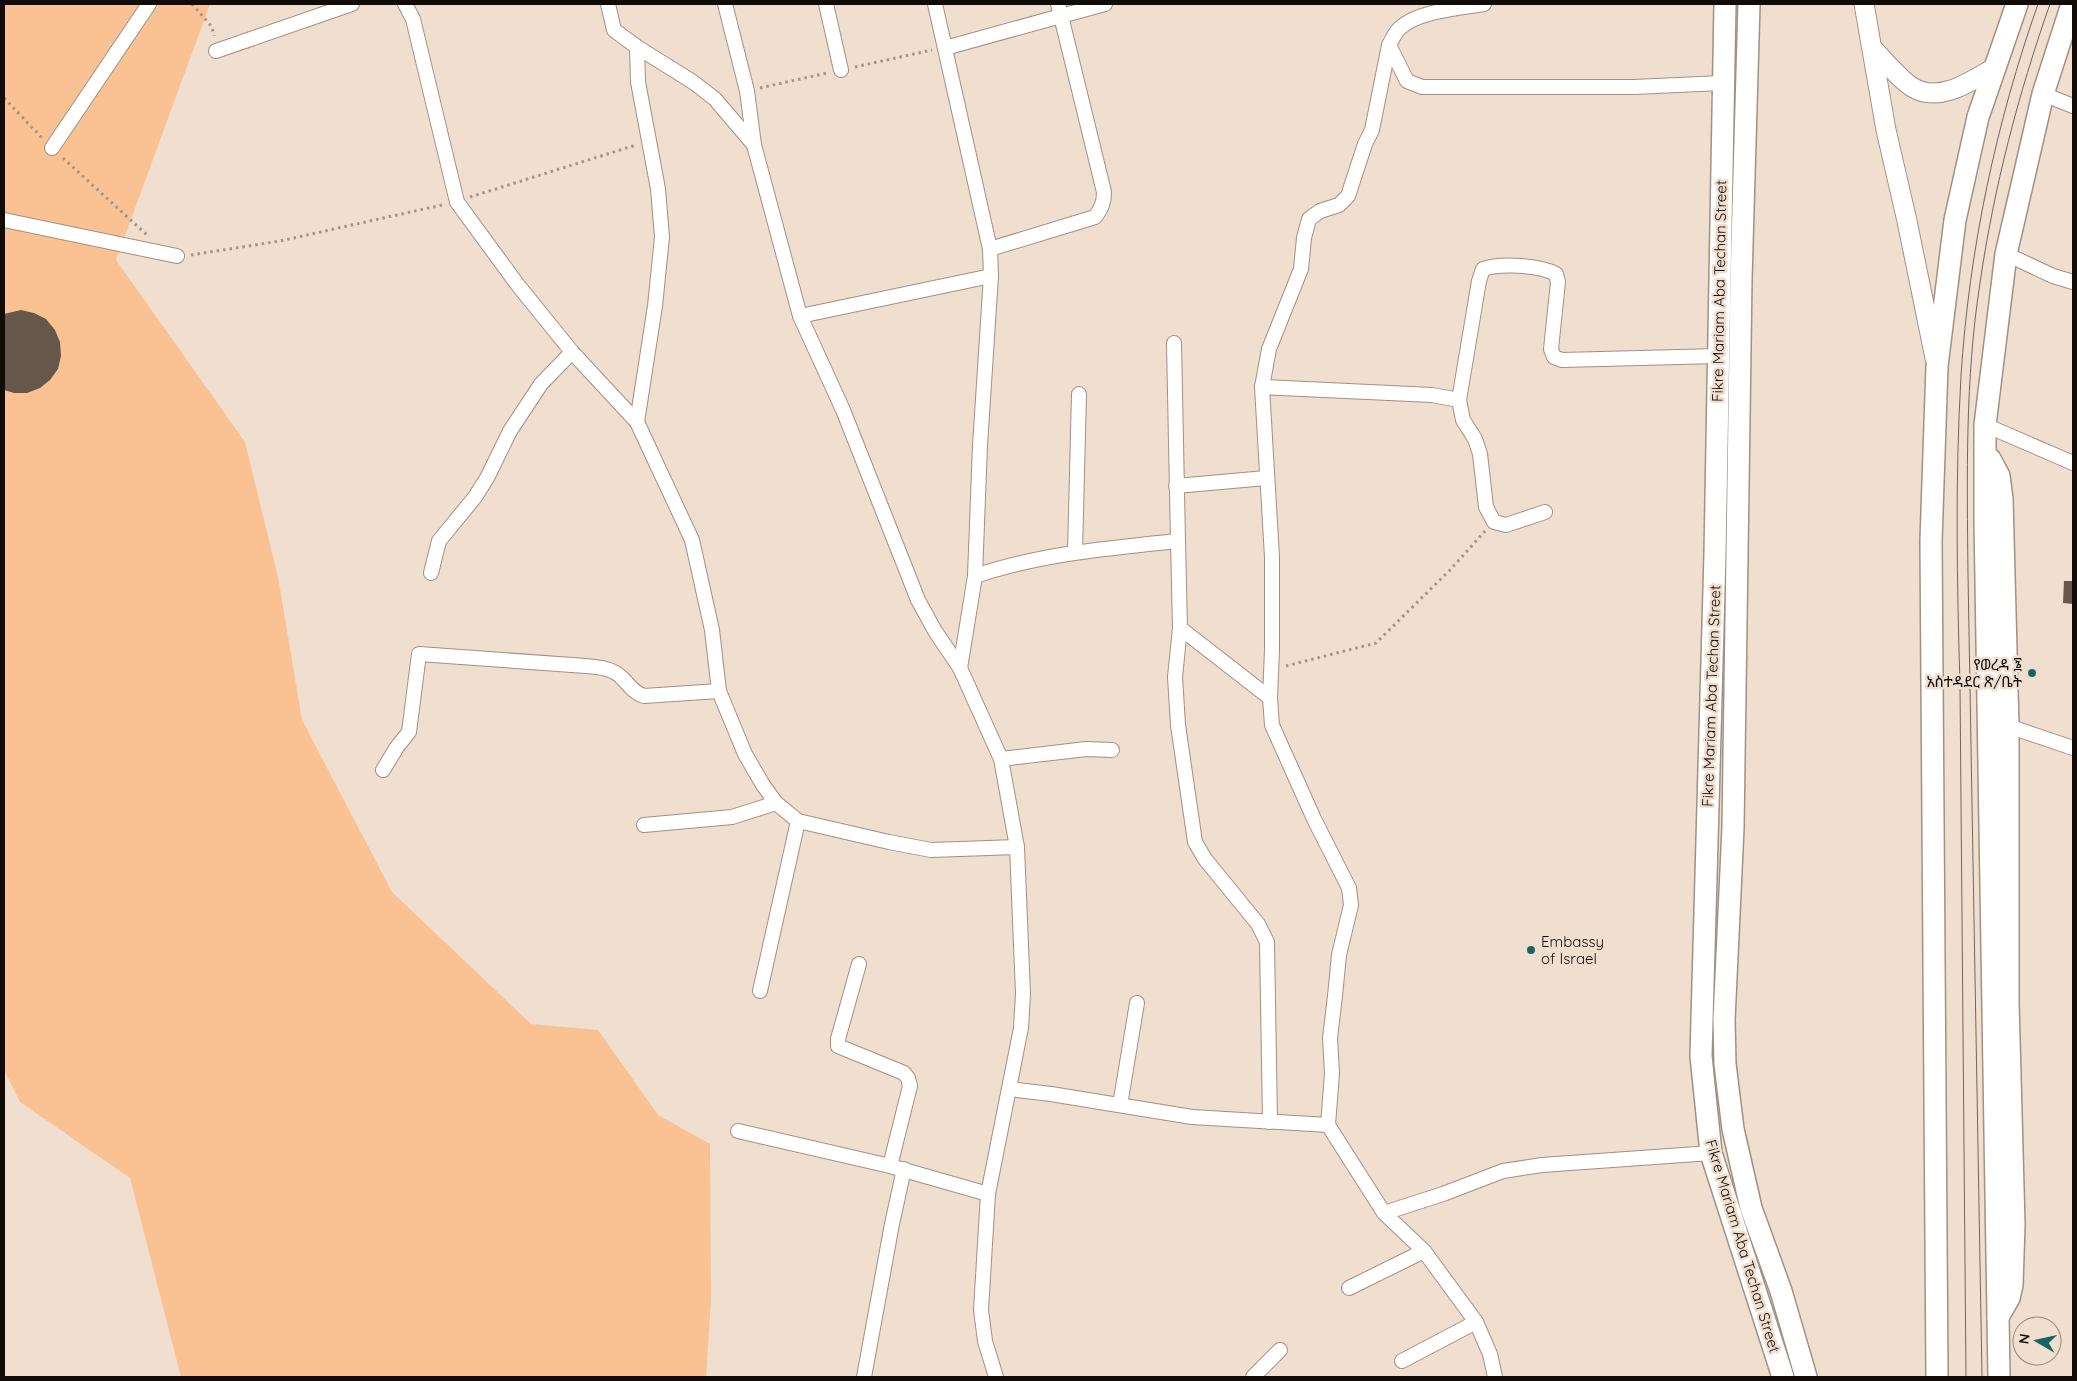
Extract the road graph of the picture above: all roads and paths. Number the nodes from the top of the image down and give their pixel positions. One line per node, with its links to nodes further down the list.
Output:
1 (149, 4): 30 (street)
2 (192, 4): 21 (path)
3 (405, 4): 31 (street)
4 (608, 4): 18 (street)
5 (725, 4): 29 (street)
6 (826, 4): 23 (street)
7 (935, 4): 19 (street)
8 (1104, 4): 16 (street)
9 (1484, 4): 17 (street)
10 (1725, 4): 24 (main road, Fikre Mariam Aba Techan Street)
11 (1748, 4): 65 (main road, Fikre Mariam Aba Techan Street)
12 (1864, 4): 20 (main road)
13 (2017, 4): 22 (main road)
14 (2072, 4): 25 (main road)
15 (345, 5): 21 (street)
16 (1060, 10): 19 (street); 33 (street)
17 (1389, 45): 24 (street); 43 (street)
18 (636, 47): 28 (street); 29 (street)
19 (945, 48): 33 (street)
20 (1873, 49): 22 (main road); 42 (main road)
21 (216, 51)
22 (1994, 68): 42 (main road)
23 (841, 70)
24 (1722, 83): 41 (main road, Fikre Mariam Aba Techan Street)
25 (2043, 94): 27 (street); 34 (main road)
26 (4, 98): 30 (path)
27 (2073, 106)
28 (648, 141): 31 (path); 46 (street)
29 (754, 145): 38 (street)
30 (52, 148): 35 (path)
31 (456, 202): 35 (path); 40 (street)
32 (4, 220): 35 (street)
33 (990, 249): 36 (street)
34 (2006, 254): 37 (street); 47 (main road)
35 (177, 256)
36 (991, 276): 38 (street); 57 (street)
37 (2073, 282)
38 (800, 316): 59 (street)
39 (1174, 343): 51 (street)
40 (572, 352): 46 (street); 56 (street)
41 (1718, 356): 45 (street); 64 (main road, Fikre Mariam Aba Techan Street)
42 (1937, 366): 101 (main road)
43 (1262, 387): 45 (street); 50 (street)
44 (1079, 394): 55 (street)
45 (1459, 400): 53 (street)
46 (637, 422): 61 (street)
47 (1985, 424): 48 (main road); 49 (street)
48 (1986, 450): 63 (main road); 91 (main road)
49 (2073, 463)
50 (1266, 478): 51 (street); 60 (street)
51 (1176, 486): 54 (street)
52 (1545, 512): 53 (street)
53 (1494, 522): 60 (path)
54 (1178, 541): 55 (street); 58 (street)
55 (1075, 552): 57 (street)
56 (431, 573)
57 (975, 576): 59 (street)
58 (1180, 628): 62 (street); 79 (street)
59 (960, 668): 68 (street)
60 (1271, 670): 62 (street)
61 (719, 691): 69 (street); 70 (street)
62 (1270, 698): 81 (street)
63 (2008, 726): 66 (street); 91 (main road)
64 (1710, 731): 65 (main road); 82 (main road, Fikre Mariam Aba Techan Street)
65 (1735, 731): 80 (main road, Fikre Mariam Aba Techan Street)
66 (2073, 748)
67 (1112, 750): 68 (street)
68 (1001, 759): 73 (street)
69 (383, 770)
70 (776, 803): 71 (street); 72 (street)
71 (798, 821): 73 (street); 75 (street)
72 (644, 825)
73 (1018, 847): 77 (street)
74 (859, 964): 85 (street)
75 (760, 991)
76 (1137, 1003): 78 (street)
77 (1009, 1089): 78 (street); 87 (street)
78 (1120, 1105): 79 (street)
79 (1270, 1122): 81 (street)
80 (1732, 1123): 82 (main road); 100 (main road, Fikre Mariam Aba Techan Street)
81 (1328, 1125): 88 (street)
82 (1707, 1126): 84 (main road, Fikre Mariam Aba Techan Street)
83 (738, 1131): 85 (street)
84 (1711, 1153): 88 (street); 99 (main road, Fikre Mariam Aba Techan Street)
85 (890, 1166): 86 (street)
86 (904, 1169): 87 (street); 95 (street)
87 (988, 1194): 96 (street)
88 (1384, 1213): 89 (street)
89 (1424, 1251): 90 (street); 92 (street)
90 (1349, 1288)
91 (1996, 1320): 102 (main road)
92 (1476, 1322): 94 (street); 98 (street)
93 (1280, 1350): 97 (street)
94 (1402, 1361)
95 (864, 1377)
96 (996, 1377)
97 (1253, 1377)
98 (1496, 1377)
99 (1783, 1377)
100 (1806, 1377)
101 (1937, 1377)
102 (1999, 1377)

